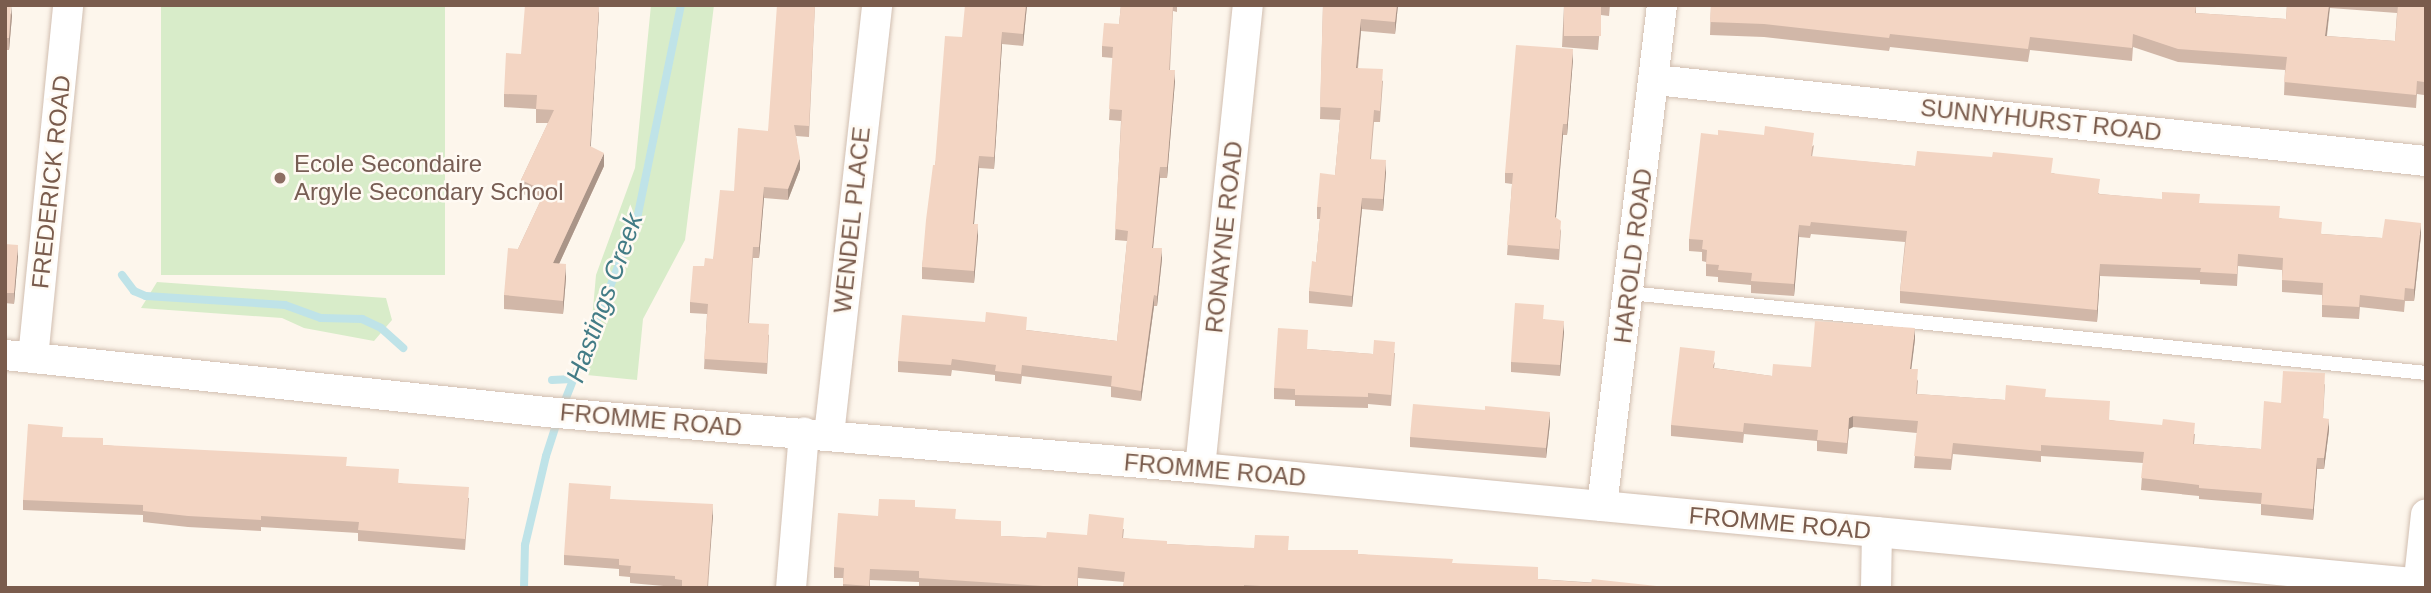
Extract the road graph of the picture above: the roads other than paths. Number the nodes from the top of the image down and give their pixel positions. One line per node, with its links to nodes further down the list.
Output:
1 (68, 5): 8 (street, FREDERICK ROAD)
2 (877, 5): 10 (street, WENDEL PLACE)
3 (1248, 5): 11 (street, RONAYNE ROAD)
4 (1662, 5): 5 (street, HAROLD ROAD)
5 (1655, 80): 6 (street, SUNNYHURST ROAD); 7 (street, HAROLD ROAD)
6 (2426, 161)
7 (1629, 293): 9 (lane); 12 (street, HAROLD ROAD)
8 (19, 357): 10 (street, FROMME ROAD)
9 (2426, 373)
10 (817, 434): 11 (street, FROMME ROAD); 16 (street, WENDEL PLACE)
11 (1200, 468): 12 (street, FROMME ROAD)
12 (1602, 506): 14 (street, FROMME ROAD)
13 (2426, 514): 15 (street)
14 (1877, 531): 15 (street, FROMME ROAD); 17 (street)
15 (2421, 585)
16 (791, 588)
17 (1876, 588)

